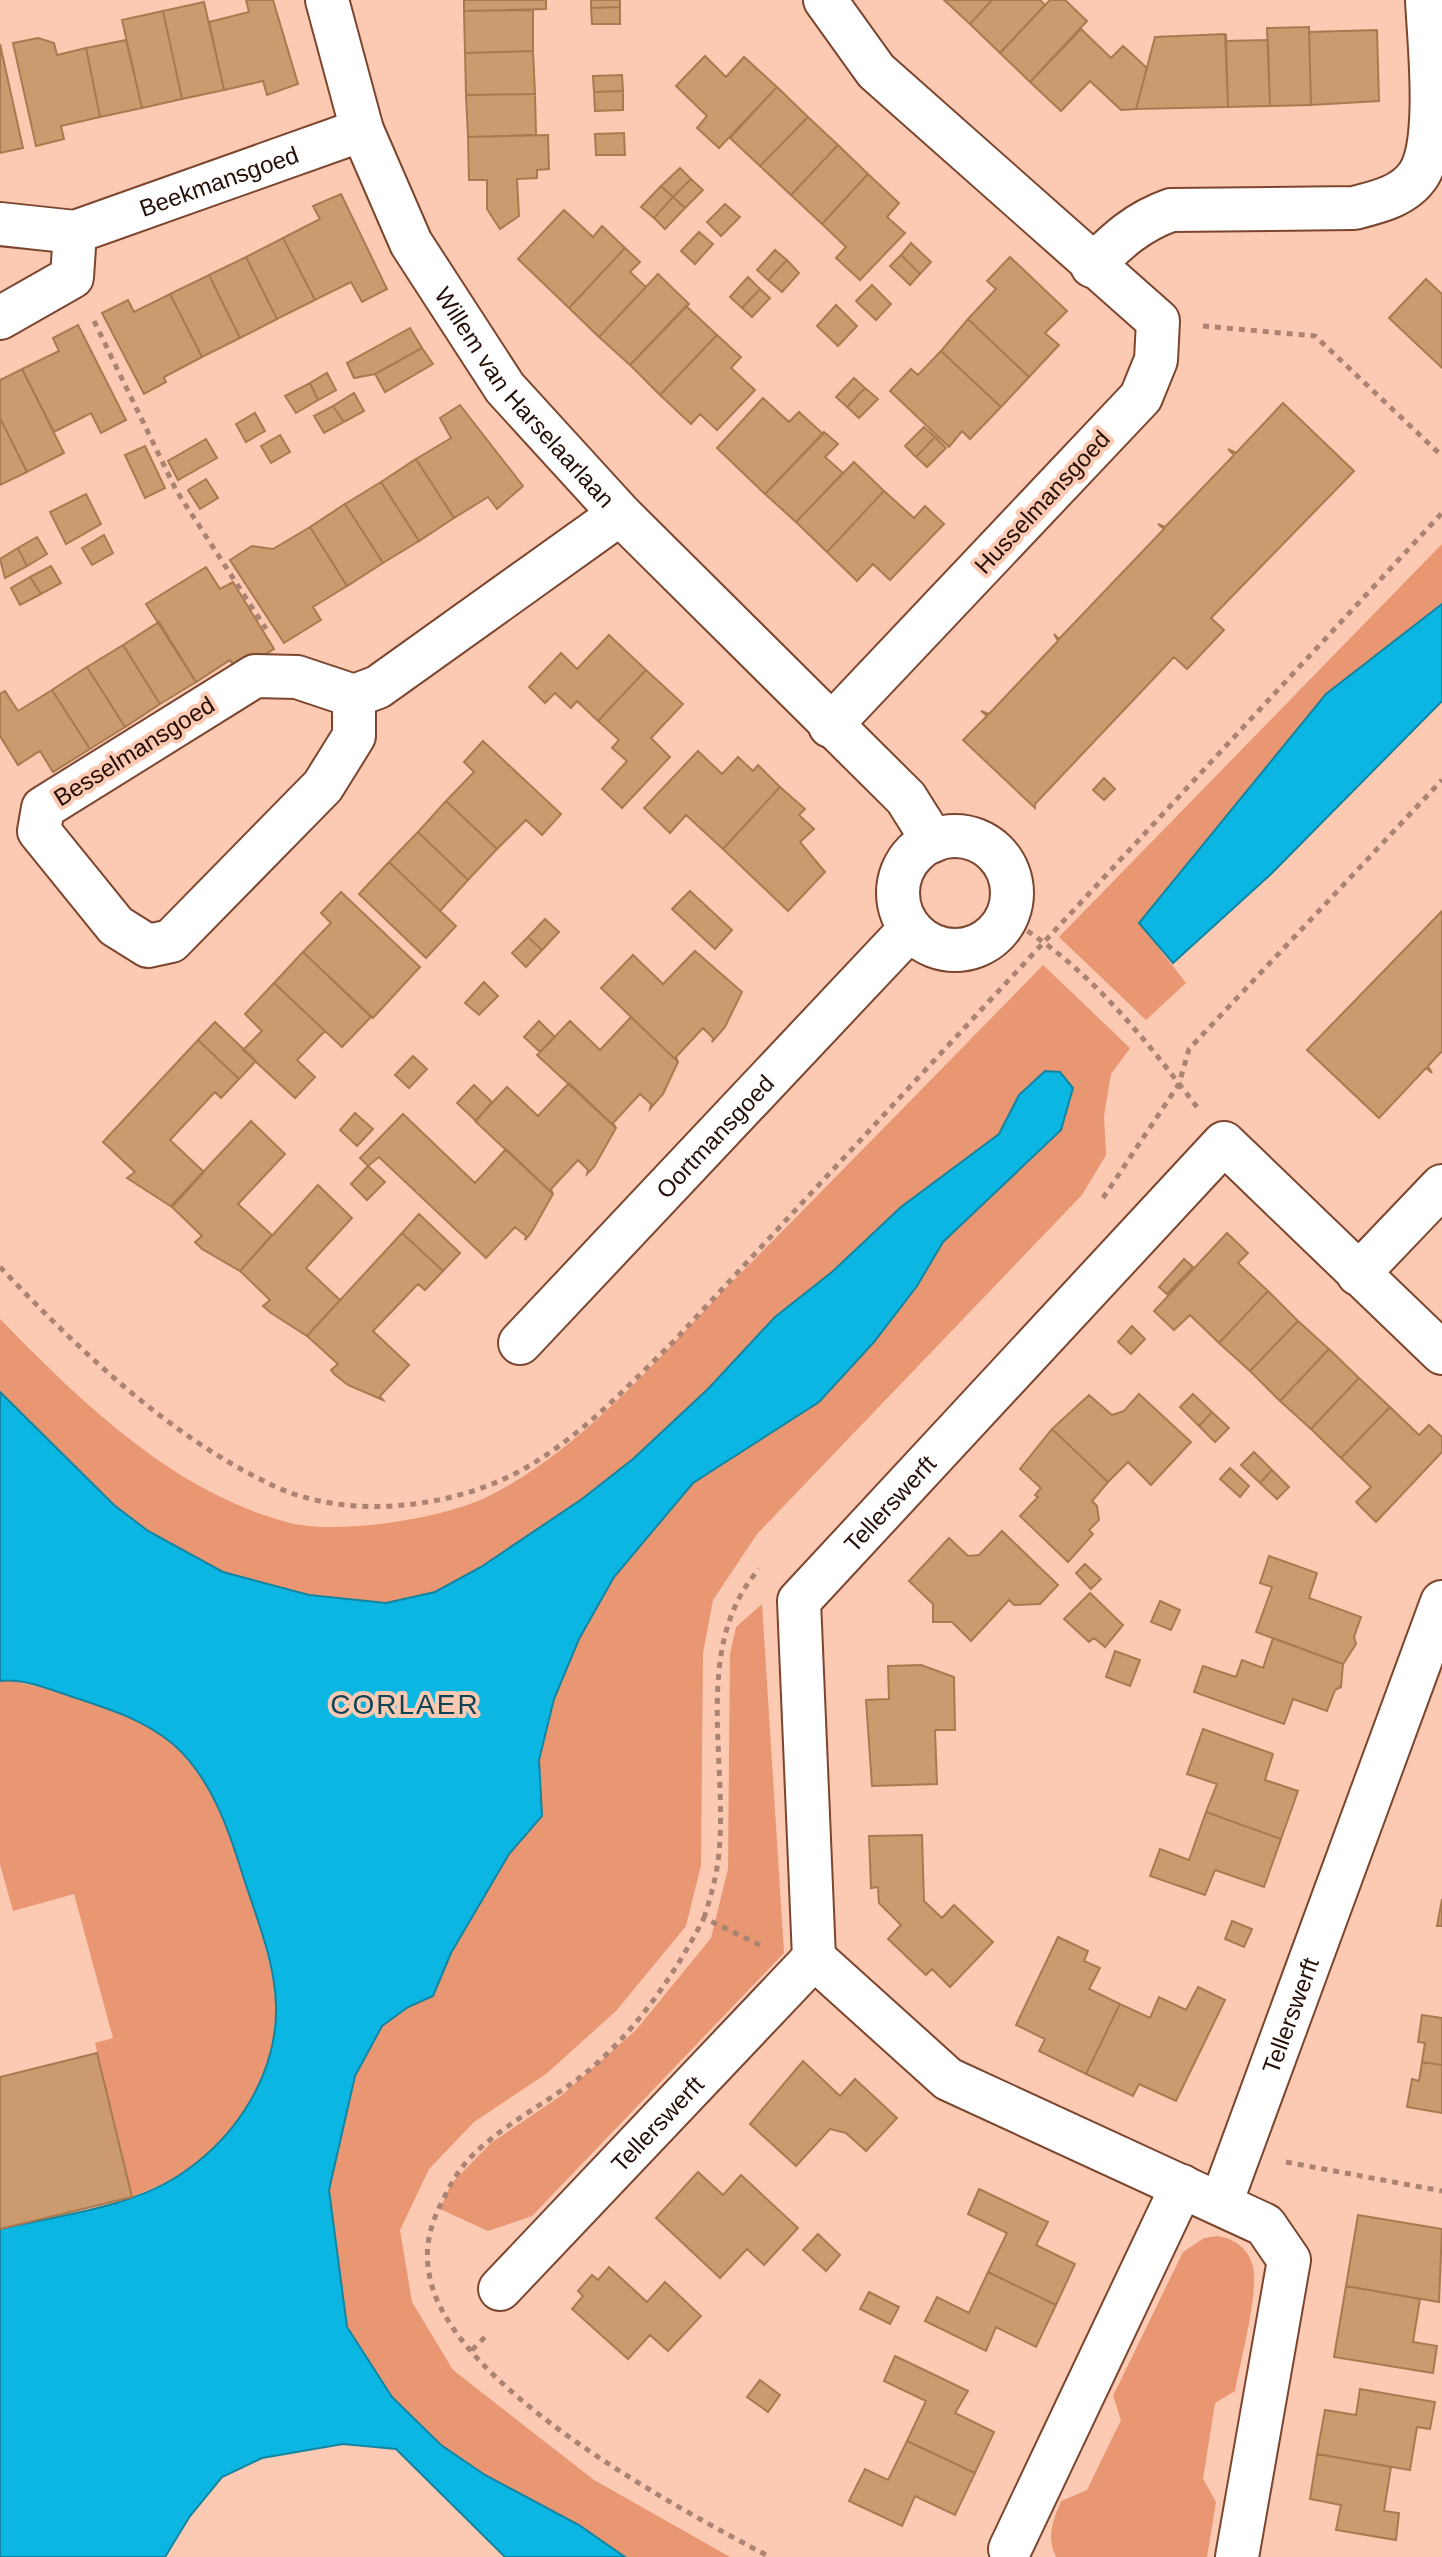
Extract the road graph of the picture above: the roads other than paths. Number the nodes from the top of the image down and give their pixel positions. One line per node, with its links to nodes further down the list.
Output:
1 (327, 0): 4 (street, Willem van Harselaarlaan)
2 (825, 0): 7 (street)
3 (1427, 0): 7 (street)
4 (362, 130): 6 (street, Beekmansgoed); 9 (street, Willem van Harselaarlaan)
5 (0, 224): 6 (street, Beekmansgoed)
6 (75, 232): 8 (street)
7 (1092, 266): 11 (street, Husselmansgoed)
8 (0, 318)
9 (620, 514): 10 (street); 11 (street, Willem van Harselaarlaan)
10 (354, 696): 10 (street, Besselmansgoed)
11 (830, 726): 12 (street)
12 (933, 841): 13 (street); 13 (street)
13 (910, 929): 16 (street, Oortmansgoed)
14 (1442, 1186): 15 (street)
15 (1358, 1274): 17 (street); 19 (street, Tellerswerft)
16 (520, 1343)
17 (1442, 1353)
18 (1442, 1602): 21 (street, Tellerswerft)
19 (814, 1958): 20 (street); 22 (street, Tellerswerft)
20 (1182, 2186): 21 (street); 23 (street)
21 (1221, 2203): 24 (street)
22 (500, 2289)
23 (1010, 2549)
24 (1237, 2557)

